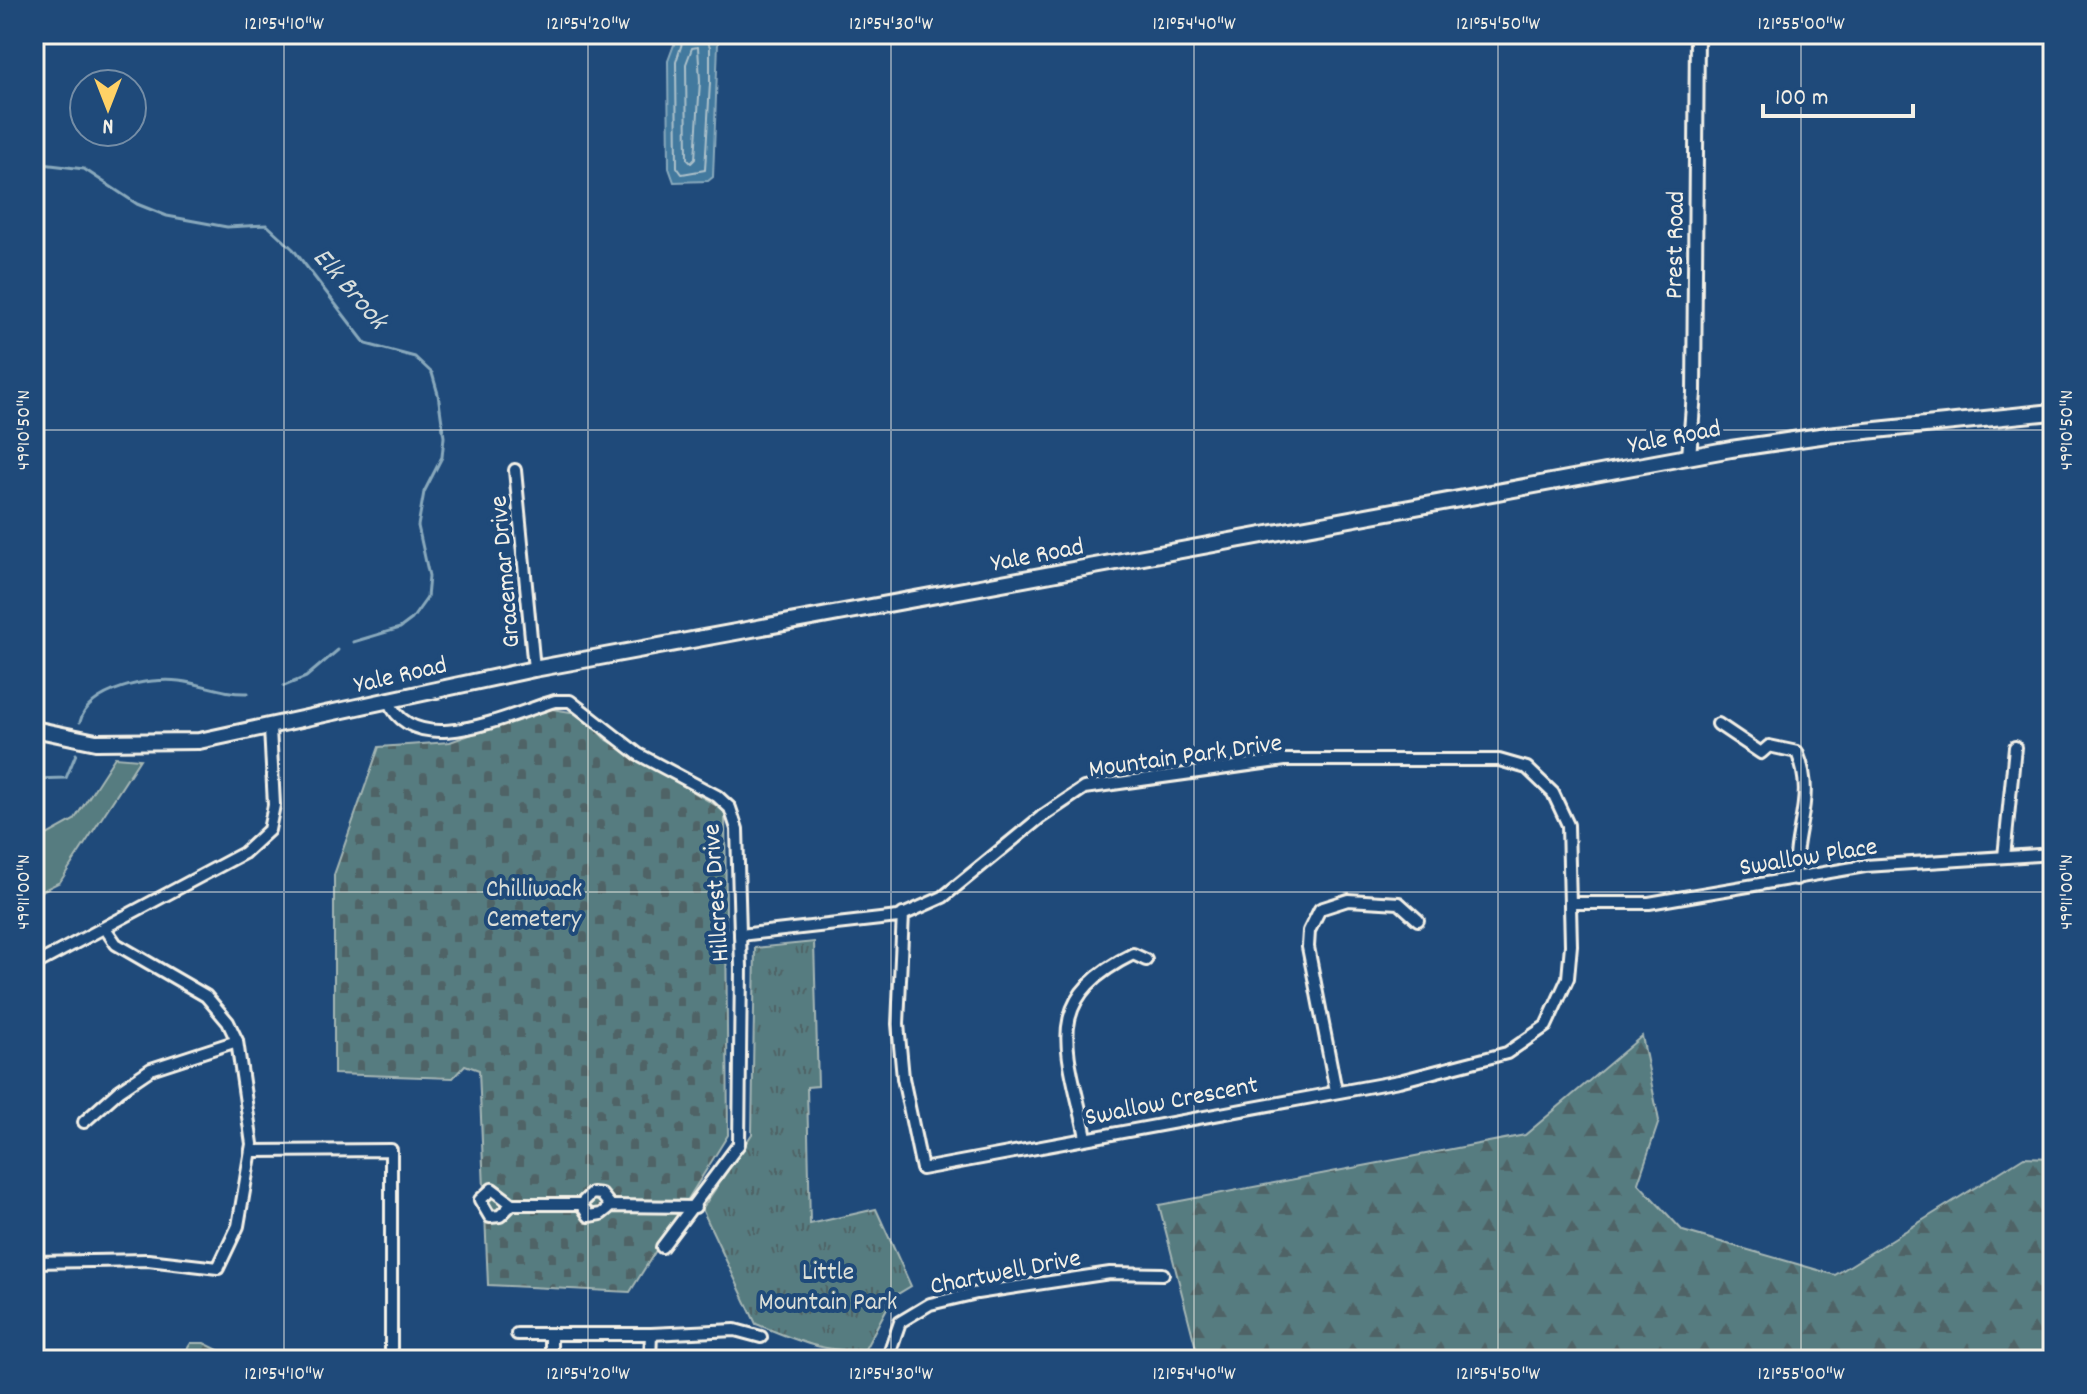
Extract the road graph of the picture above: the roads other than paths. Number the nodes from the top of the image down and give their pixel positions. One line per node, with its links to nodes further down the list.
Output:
1 (1697, 34): 3 (street, Prest Road)
2 (2053, 412): 3 (main road, Yale Road)
3 (1689, 457): 5 (main road, Yale Road)
4 (515, 470): 5 (street, Gracemar Drive)
5 (534, 669): 6 (main road, Yale Road)
6 (388, 700): 8 (main road, Yale Road); 18 (street, Hillcrest Drive)
7 (1718, 724): 13 (street)
8 (270, 728): 9 (main road, Yale Road); 17 (street)
9 (34, 729)
10 (2015, 747): 12 (street)
11 (2053, 854): 12 (street, Swallow Place)
12 (2004, 857): 13 (street, Swallow Place)
13 (1796, 879): 14 (street, Swallow Place)
14 (1570, 903): 15 (street, Mountain Park Drive); 22 (street, Swallow Crescent)
15 (903, 914): 18 (street, Mountain Park Drive); 24 (street, Swallow Crescent)
16 (1418, 920): 22 (street)
17 (105, 928): 20 (street); 21 (street)
18 (740, 935): 29 (street, Hillcrest Drive)
19 (1146, 960): 24 (street)
20 (34, 965)
21 (237, 1041): 23 (street); 25 (street)
22 (1336, 1091): 24 (street, Swallow Crescent)
23 (84, 1122)
24 (1086, 1137)
25 (251, 1151): 31 (street); 37 (street)
26 (512, 1204): 27 (street)
27 (581, 1204): 28 (street); 28 (street)
28 (611, 1206): 29 (street)
29 (695, 1207): 30 (street, Hillcrest Drive)
30 (662, 1247)
31 (34, 1262)
32 (1163, 1274): 40 (street, Chartwell Drive)
33 (517, 1334): 34 (street)
34 (551, 1334): 35 (street); 38 (street)
35 (651, 1334): 36 (street); 39 (street)
36 (761, 1337)
37 (391, 1360)
38 (551, 1360)
39 (650, 1360)
40 (887, 1360)

